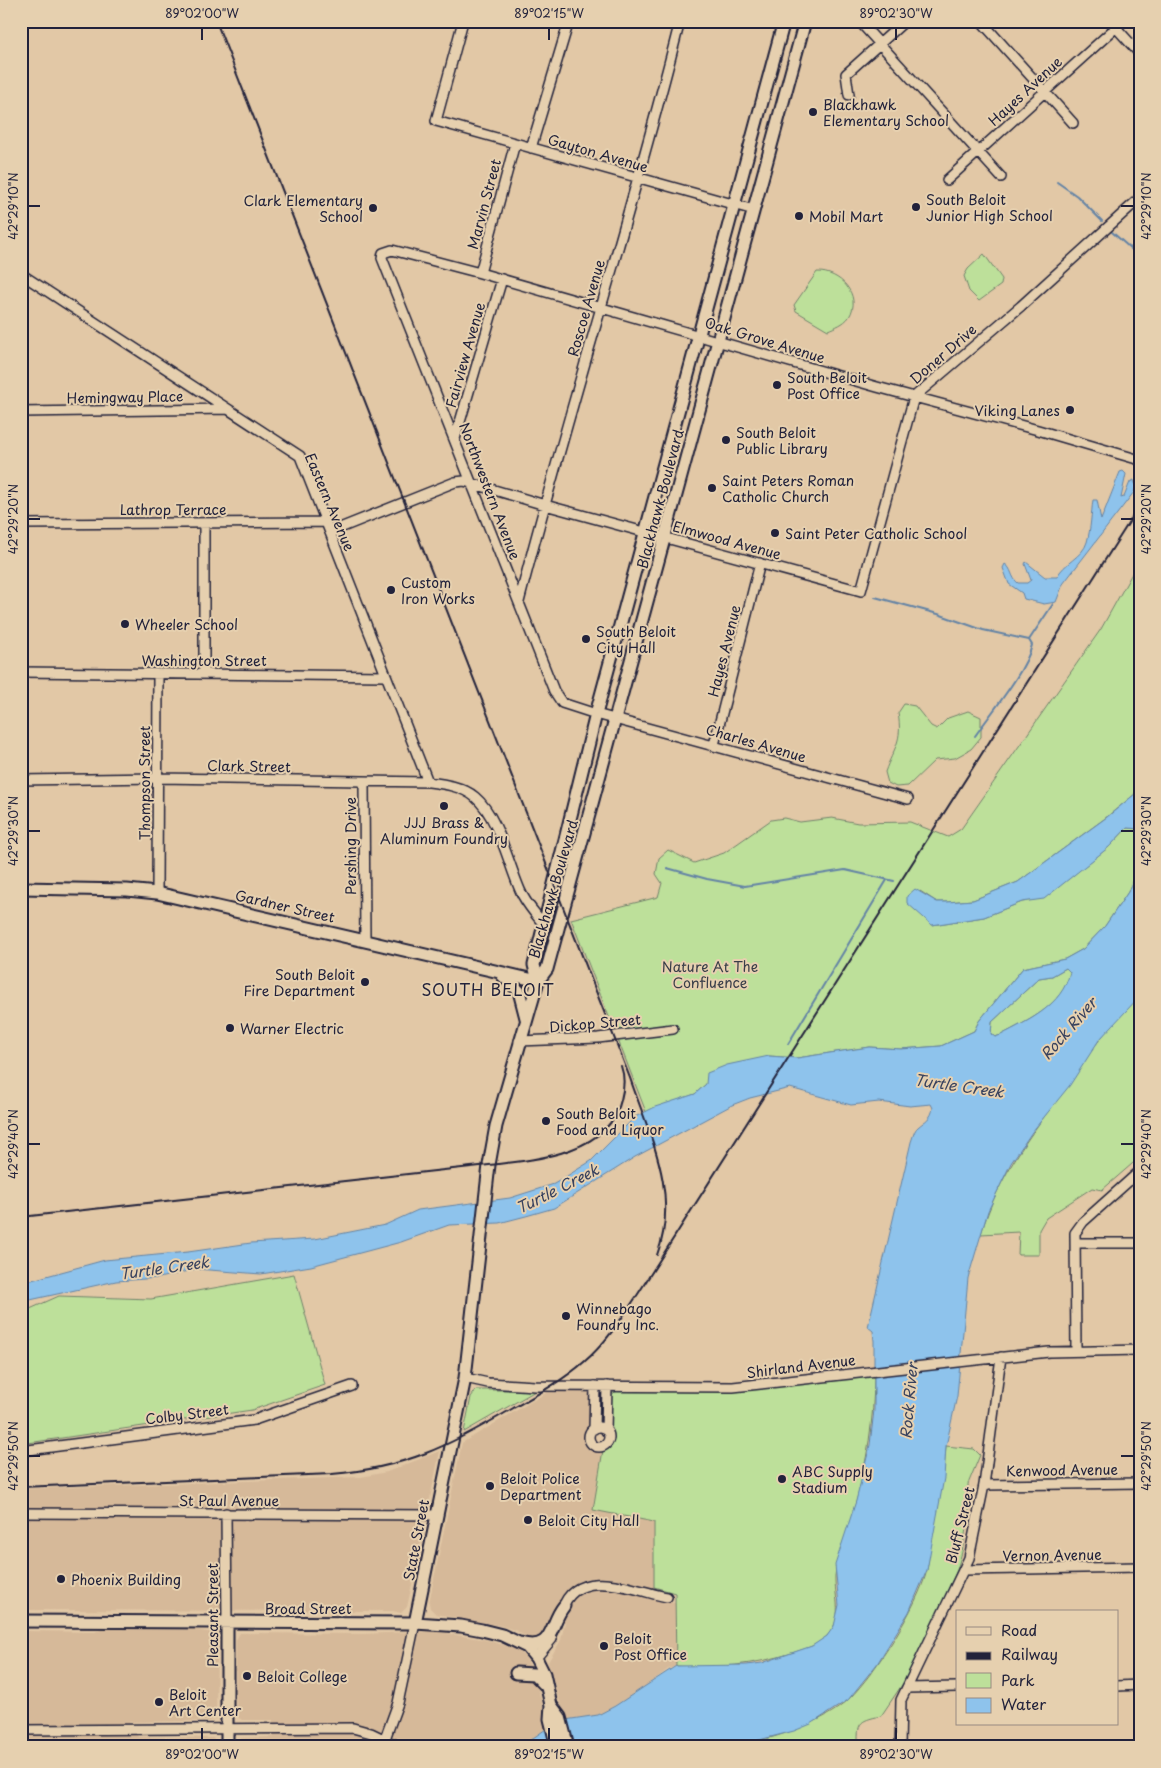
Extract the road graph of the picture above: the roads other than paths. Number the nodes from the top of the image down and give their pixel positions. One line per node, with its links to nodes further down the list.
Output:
1 (463, 21): 15 (street, Gayton Avenue)
2 (569, 21): 16 (street)
3 (680, 21): 19 (street, Roscoe Avenue)
4 (784, 21): 22 (main road, Blackhawk Boulevard)
5 (805, 21): 23 (main road, Blackhawk Boulevard)
6 (860, 21): 10 (street)
7 (905, 21): 10 (street)
8 (981, 21): 12 (street)
9 (1116, 23): 11 (street); 12 (street, Hayes Avenue)
10 (880, 44): 13 (street); 17 (street)
11 (1140, 54)
12 (1044, 91): 14 (street); 17 (street, Hayes Avenue)
13 (849, 95)
14 (1073, 124)
15 (515, 143): 16 (street, Gayton Avenue); 25 (street, Marvin Street)
16 (531, 148): 19 (street, Gayton Avenue)
17 (979, 153): 18 (street); 20 (street, Hayes Avenue)
18 (1000, 177)
19 (637, 178): 22 (street, Gayton Avenue); 28 (street, Roscoe Avenue)
20 (947, 180)
21 (1140, 198): 31 (street, Doner Drive)
22 (735, 204): 23 (street, Gayton Avenue); 29 (main road, Blackhawk Boulevard)
23 (754, 210): 30 (main road, Blackhawk Boulevard)
24 (383, 254): 25 (street, Oak Grove Avenue); 34 (street, Northwestern Avenue)
25 (480, 273): 27 (street, Oak Grove Avenue)
26 (21, 274): 32 (street, Eastern Avenue)
27 (502, 279): 28 (street, Oak Grove Avenue); 34 (street, Fairview Avenue)
28 (600, 306): 29 (street, Oak Grove Avenue); 37 (street, Roscoe Avenue)
29 (699, 335): 30 (street, Oak Grove Avenue); 42 (main road, Blackhawk Boulevard)
30 (718, 341): 31 (street, Oak Grove Avenue); 43 (main road, Blackhawk Boulevard)
31 (914, 397): 35 (street, Oak Grove Avenue); 45 (street, Doner Drive)
32 (228, 409): 33 (street, Hemingway Place); 38 (street, Eastern Avenue)
33 (21, 412)
34 (455, 439): 36 (street, Northwestern Avenue)
35 (1140, 460)
36 (471, 482): 37 (street, Elmwood Avenue); 41 (street); 46 (street, Northwestern Avenue)
37 (545, 505): 42 (street, Elmwood Avenue); 46 (street, Roscoe Avenue)
38 (326, 522): 39 (street, Lathrop Terrace); 41 (street, Eastern Avenue)
39 (204, 523): 40 (street, Lathrop Terrace); 49 (street)
40 (21, 524)
41 (330, 532): 50 (street, Eastern Avenue)
42 (646, 532): 43 (street, Elmwood Avenue); 51 (main road, Blackhawk Boulevard)
43 (666, 537): 44 (street, Elmwood Avenue); 52 (main road, Blackhawk Boulevard)
44 (760, 563): 45 (street, Elmwood Avenue); 53 (street, Hayes Avenue)
45 (861, 591)
46 (519, 602): 51 (street, Northwestern Avenue)
47 (21, 672): 48 (street, Washington Street)
48 (158, 674): 49 (street, Washington Street); 54 (street, Thompson Street)
49 (204, 674): 50 (street, Washington Street)
50 (386, 676): 57 (street, Eastern Avenue)
51 (596, 714): 52 (street, Charles Avenue); 61 (main road, Blackhawk Boulevard)
52 (616, 720): 53 (street, Charles Avenue); 64 (main road, Blackhawk Boulevard)
53 (714, 745): 58 (street, Charles Avenue)
54 (158, 778): 55 (street, Clark Street); 56 (street, Clark Street); 60 (street, Thompson Street)
55 (21, 780)
56 (364, 782): 57 (street, Clark Street); 62 (street, Pershing Drive)
57 (428, 782): 61 (street, Clark Street)
58 (908, 799)
59 (21, 888): 60 (main road, Gardner Street)
60 (157, 892): 62 (main road, Gardner Street)
61 (544, 925): 64 (main road, Blackhawk Boulevard)
62 (365, 941): 63 (main road, Gardner Street)
63 (498, 973): 64 (main road, Gardner Street); 65 (main road)
64 (538, 981): 65 (main road, Blackhawk Boulevard)
65 (526, 1018): 67 (main road, Blackhawk Boulevard)
66 (673, 1029): 67 (street, Dickop Street)
67 (519, 1041): 71 (main road, Blackhawk Boulevard)
68 (1140, 1171): 69 (street)
69 (1075, 1243): 70 (street); 72 (street)
70 (1140, 1243)
71 (471, 1336): 75 (main road, State Street)
72 (1076, 1350): 73 (street, Shirland Avenue); 74 (street, Shirland Avenue)
73 (1140, 1350)
74 (1002, 1357): 78 (street, Shirland Avenue); 83 (street, Bluff Street)
75 (465, 1378): 77 (street, Shirland Avenue); 86 (main road, State Street)
76 (352, 1386): 81 (street, Colby Street)
77 (595, 1386): 78 (street, Shirland Avenue); 79 (street)
78 (606, 1386): 80 (street)
79 (594, 1429): 80 (street); 80 (street)
80 (606, 1431)
81 (21, 1451)
82 (1140, 1483): 83 (street, Kenwood Avenue)
83 (984, 1485): 88 (street, Bluff Street)
84 (21, 1513): 85 (street, St Paul Avenue)
85 (226, 1513): 86 (street, St Paul Avenue); 92 (street, Pleasant Street)
86 (437, 1515): 93 (main road, State Street)
87 (1140, 1567): 88 (street, Vernon Avenue)
88 (964, 1570): 101 (street, Bluff Street)
89 (668, 1597): 90 (street)
90 (565, 1603): 94 (main road); 95 (street)
91 (21, 1621): 92 (main road, Broad Street)
92 (227, 1622): 93 (main road, Broad Street); 103 (main road, Pleasant Street)
93 (415, 1623): 94 (main road, Broad Street); 105 (street, State Street)
94 (520, 1643): 95 (main road, Broad Street)
95 (536, 1658): 99 (main road, Broad Street)
96 (516, 1673): 99 (main road)
97 (1118, 1686): 98 (street)
98 (1140, 1686)
99 (547, 1687): 102 (main road, Broad Street)
100 (956, 1687): 101 (street)
101 (907, 1688): 110 (street, Bluff Street)
102 (555, 1718): 108 (main road, Broad Street); 109 (main road, Broad Street)
103 (227, 1729): 104 (street); 105 (street); 106 (main road, Pleasant Street)
104 (21, 1730)
105 (383, 1743): 107 (street)
106 (227, 1747)
107 (400, 1747)
108 (557, 1747)
109 (568, 1747)
110 (900, 1747)

